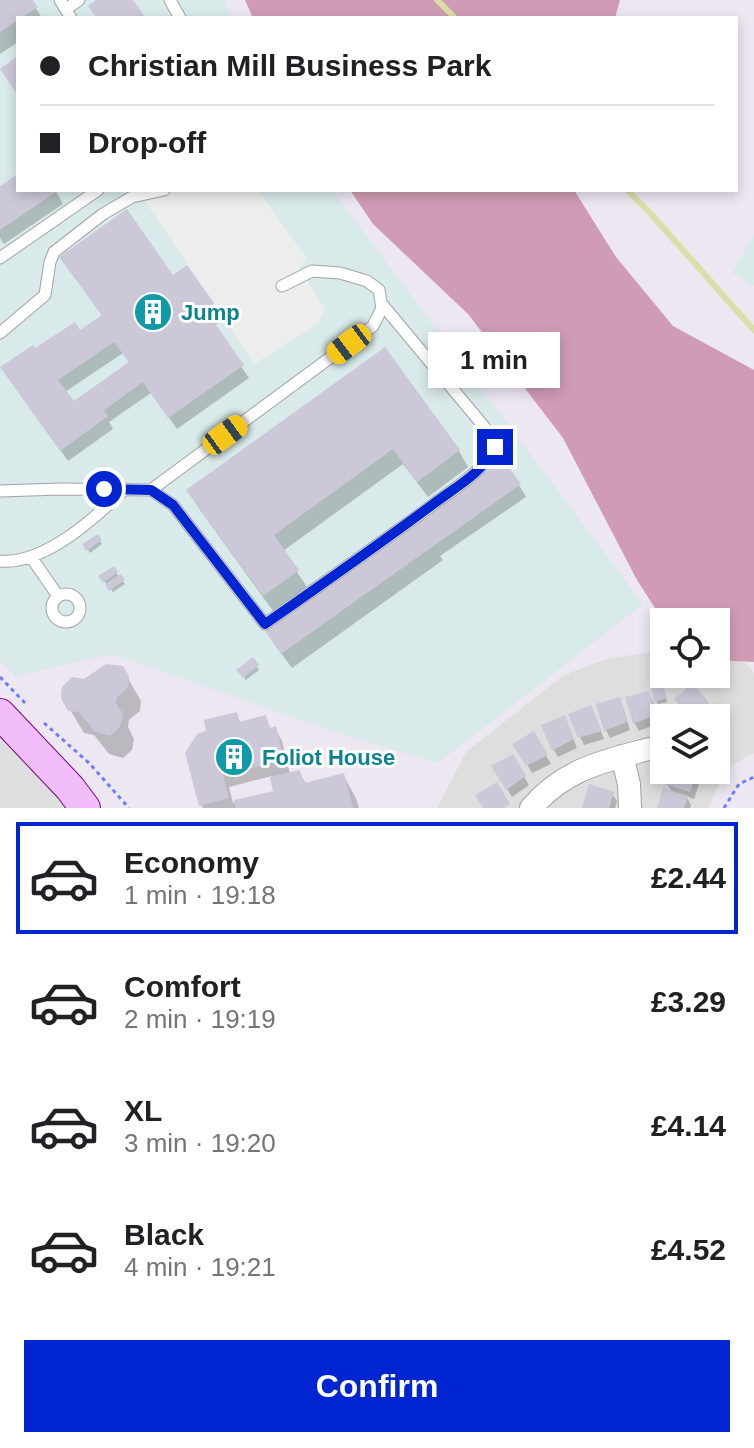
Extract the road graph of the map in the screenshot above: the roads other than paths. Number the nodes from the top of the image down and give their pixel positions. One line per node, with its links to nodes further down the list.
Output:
1 (79, 0): 2 (lane)
2 (66, 9)
3 (95, 192): 5 (lane)
4 (155, 192): 8 (lane)
5 (0, 258)
6 (282, 286): 7 (lane)
7 (381, 303): 10 (lane); 10 (lane)
8 (0, 333)
9 (125, 489): 10 (lane); 11 (lane); 12 (lane)
10 (151, 490)
11 (0, 491)
12 (31, 557): 13 (lane); 14 (lane)
13 (0, 561)
14 (58, 596)
15 (0, 714): 18 (main road)
16 (649, 749): 17 (street)
17 (622, 756): 19 (street); 20 (street)
18 (85, 808)
19 (531, 808)
20 (630, 808)

